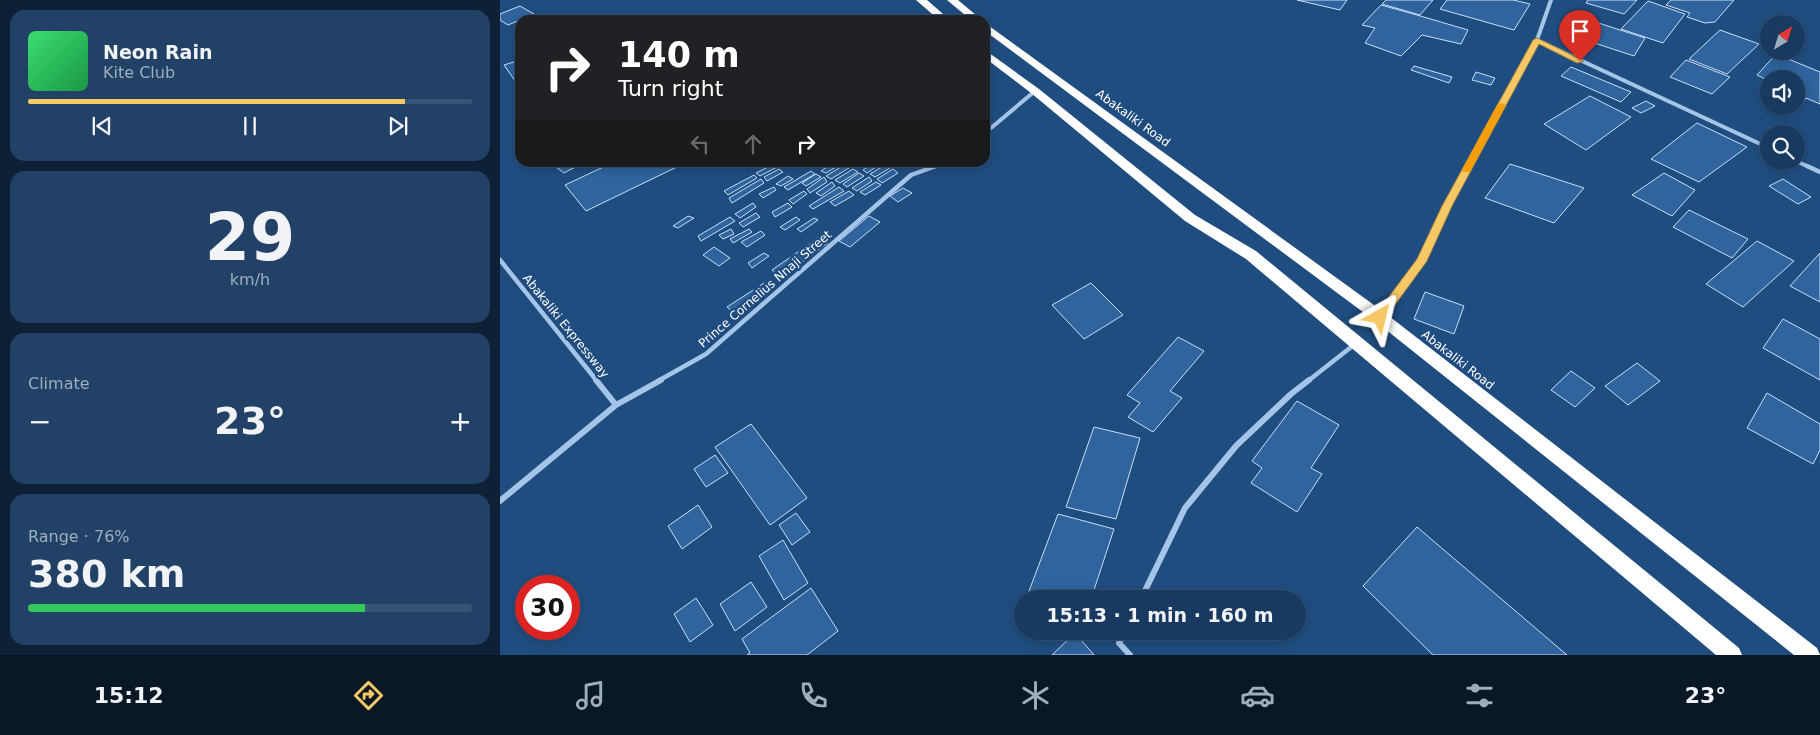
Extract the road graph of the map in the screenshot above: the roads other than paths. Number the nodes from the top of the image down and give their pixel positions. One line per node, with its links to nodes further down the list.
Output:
1 (921, 0): 4 (highway)
2 (952, 0): 5 (highway)
3 (1551, 0): 7 (street)
4 (939, 15)
5 (971, 15)
6 (990, 30): 16 (highway, Abakaliki Road)
7 (1537, 40): 11 (street); 16 (street)
8 (990, 57): 9 (highway)
9 (1035, 91): 10 (street); 17 (highway)
10 (990, 129)
11 (1760, 144)
12 (1805, 165): 14 (street)
13 (933, 167): 18 (street, Prince Cornelius Nnaji Street)
14 (1820, 172)
15 (500, 260): 18 (street, Abakaliki Expressway)
16 (1380, 317): 24 (highway, Abakaliki Road)
17 (1358, 343): 20 (street); 23 (highway)
18 (616, 405): 19 (street, Prince Cornelius Nnaji Street)
19 (500, 501)
20 (1145, 590)
21 (1120, 640): 22 (street)
22 (1130, 655)
23 (1732, 655)
24 (1810, 655)

